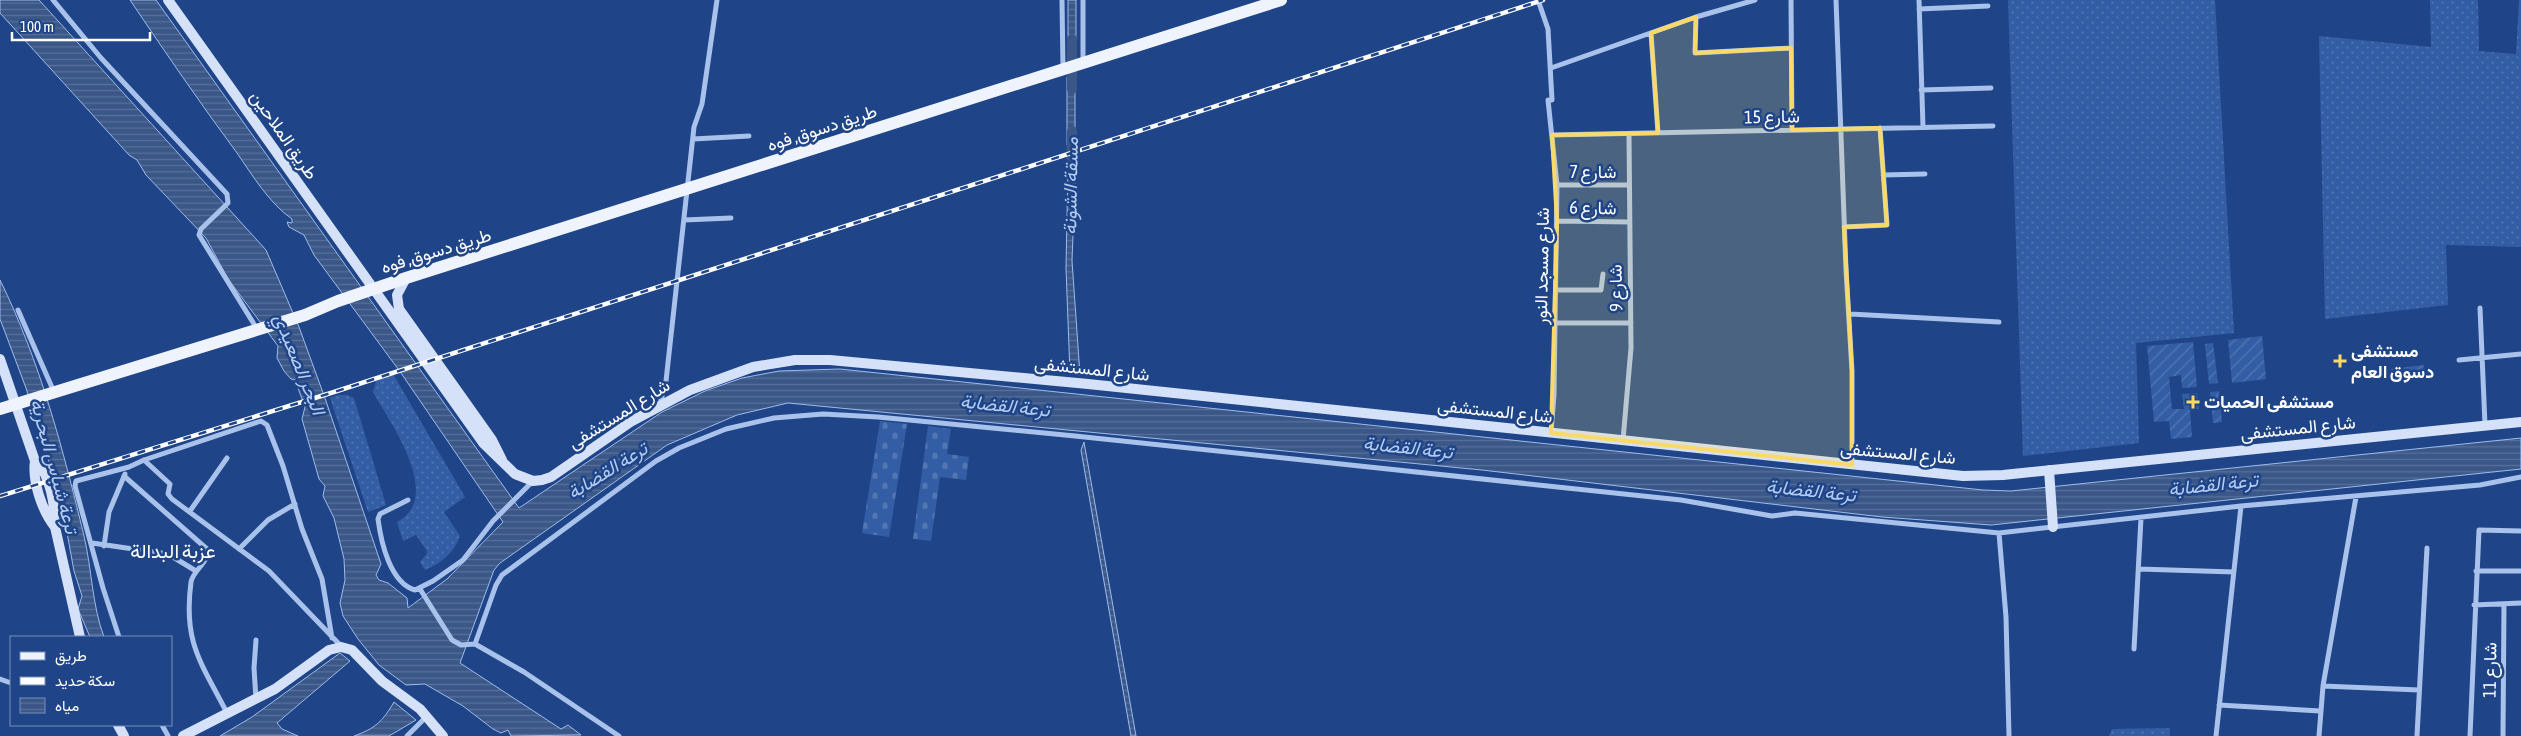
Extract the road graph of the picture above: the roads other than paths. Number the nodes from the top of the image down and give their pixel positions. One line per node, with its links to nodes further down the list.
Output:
1 (52, 0): 53 (street)
2 (168, 0): 44 (main road, طريق الملاحين)
3 (717, 0): 31 (street)
4 (1062, 0): 19 (street)
5 (1083, 0): 17 (street)
6 (1282, 0): 17 (main road, طريق دسوق, فوه)
7 (1538, 0): 18 (street, شارع مسجد النور)
8 (1755, 0): 14 (street)
9 (1791, 0): 16 (street)
10 (1836, 0): 25 (street)
11 (1919, 0): 13 (street)
12 (1988, 6): 13 (street)
13 (1919, 9): 21 (street)
14 (1696, 17): 15 (street); 16 (street)
15 (1651, 33): 18 (street); 27 (street)
16 (1791, 48): 26 (street)
17 (1083, 63): 19 (main road, طريق دسوق, فوه)
18 (1550, 68): 29 (street, شارع مسجد النور)
19 (1063, 69): 36 (main road, طريق دسوق, فوه)
20 (1991, 88): 21 (street)
21 (1921, 90): 23 (street)
22 (1993, 126): 23 (street, شارع 15)
23 (1923, 127): 24 (street, شارع 15)
24 (1880, 128): 25 (street, شارع 15); 33 (street)
25 (1841, 129): 26 (street, شارع 15); 41 (street)
26 (1792, 130): 27 (street, شارع 15)
27 (1658, 133): 28 (street, شارع 15)
28 (1629, 134): 29 (street, شارع 15); 34 (street, شارع 9)
29 (1552, 135): 35 (street, شارع مسجد النور)
30 (748, 136): 31 (street)
31 (693, 139): 36 (street)
32 (1925, 174): 33 (street)
33 (1883, 175): 41 (street)
34 (1629, 185): 35 (street, شارع 7); 40 (street, شارع 9)
35 (1557, 186): 39 (street, شارع مسجد النور)
36 (686, 189): 38 (street); 43 (main road, طريق دسوق, فوه)
37 (731, 218): 38 (street)
38 (684, 220): 60 (street)
39 (1557, 221): 40 (street, شارع 6); 45 (street, شارع مسجد النور)
40 (1630, 222): 52 (street, شارع 9)
41 (1844, 227): 48 (street)
42 (1603, 274): 45 (street)
43 (406, 278): 44 (main road, طريق دسوق, فوه); 50 (main road)
44 (374, 289): 50 (main road); 53 (main road, طريق دسوق, فوه)
45 (1556, 290): 51 (street, شارع مسجد النور)
46 (2480, 308): 55 (street)
47 (18, 310): 58 (street)
48 (1850, 314): 49 (street); 68 (street)
49 (1999, 322)
50 (404, 323): 73 (main road)
51 (1555, 323): 52 (street); 64 (street, شارع مسجد النور)
52 (1631, 323): 65 (street, شارع 9)
53 (261, 328): 58 (main road)
54 (2521, 354): 55 (street)
55 (2484, 358): 57 (street); 63 (street)
56 (0, 359): 59 (main road)
57 (2460, 360)
58 (54, 392): 59 (main road)
59 (22, 402): 61 (main road); 96 (main road)
60 (660, 404): 64 (main road, شارع المستشفى); 73 (main road, شارع المستشفى)
61 (0, 409)
62 (2521, 422): 63 (main road, شارع المستشفى)
63 (2485, 426): 70 (main road, شارع المستشفى)
64 (1551, 433): 65 (main road, شارع المستشفى)
65 (1623, 441): 68 (main road, شارع المستشفى)
66 (227, 458): 78 (street)
67 (144, 460): 69 (street); 76 (street); 78 (street)
68 (1852, 465): 70 (main road, شارع المستشفى)
69 (129, 467): 71 (street); 83 (street)
70 (2050, 475): 80 (main road)
71 (124, 476): 84 (street); 88 (street)
72 (2521, 477): 74 (street)
73 (533, 481): 92 (street)
74 (2356, 497): 77 (street); 103 (street)
75 (408, 500): 92 (street)
76 (295, 504): 86 (street); 98 (street)
77 (2241, 506): 79 (street); 91 (street)
78 (190, 511): 86 (street)
79 (2142, 518): 80 (street); 87 (street)
80 (2053, 524): 82 (street)
81 (2521, 531): 89 (street)
82 (1999, 533): 100 (street); 114 (street)
83 (92, 543): 84 (street); 97 (street)
84 (104, 546): 88 (street)
85 (2427, 548): 104 (street)
86 (239, 549): 98 (street)
87 (2139, 569): 91 (street); 102 (street)
88 (196, 571): 109 (street)
89 (2476, 571): 90 (street); 95 (street)
90 (2521, 571)
91 (2234, 572): 106 (street)
92 (420, 589): 100 (street)
93 (2504, 604): 94 (street); 95 (street); 119 (street, شارع 11)
94 (2521, 604)
95 (2474, 605): 118 (street)
96 (80, 636)
97 (119, 636)
98 (332, 638): 101 (street)
99 (256, 640): 105 (street)
100 (475, 644): 113 (street)
101 (341, 647): 105 (main road); 108 (main road)
102 (2134, 649)
103 (2323, 686): 104 (street); 107 (street)
104 (2419, 690): 117 (street)
105 (256, 699): 109 (main road)
106 (2218, 705): 107 (street); 115 (street)
107 (2320, 711): 116 (street)
108 (424, 712): 111 (street); 112 (main road)
109 (226, 713): 110 (main road)
110 (183, 736)
111 (407, 736)
112 (443, 736)
113 (619, 736)
114 (2009, 736)
115 (2216, 736)
116 (2319, 736)
117 (2416, 736)
118 (2470, 736)
119 (2502, 736)

